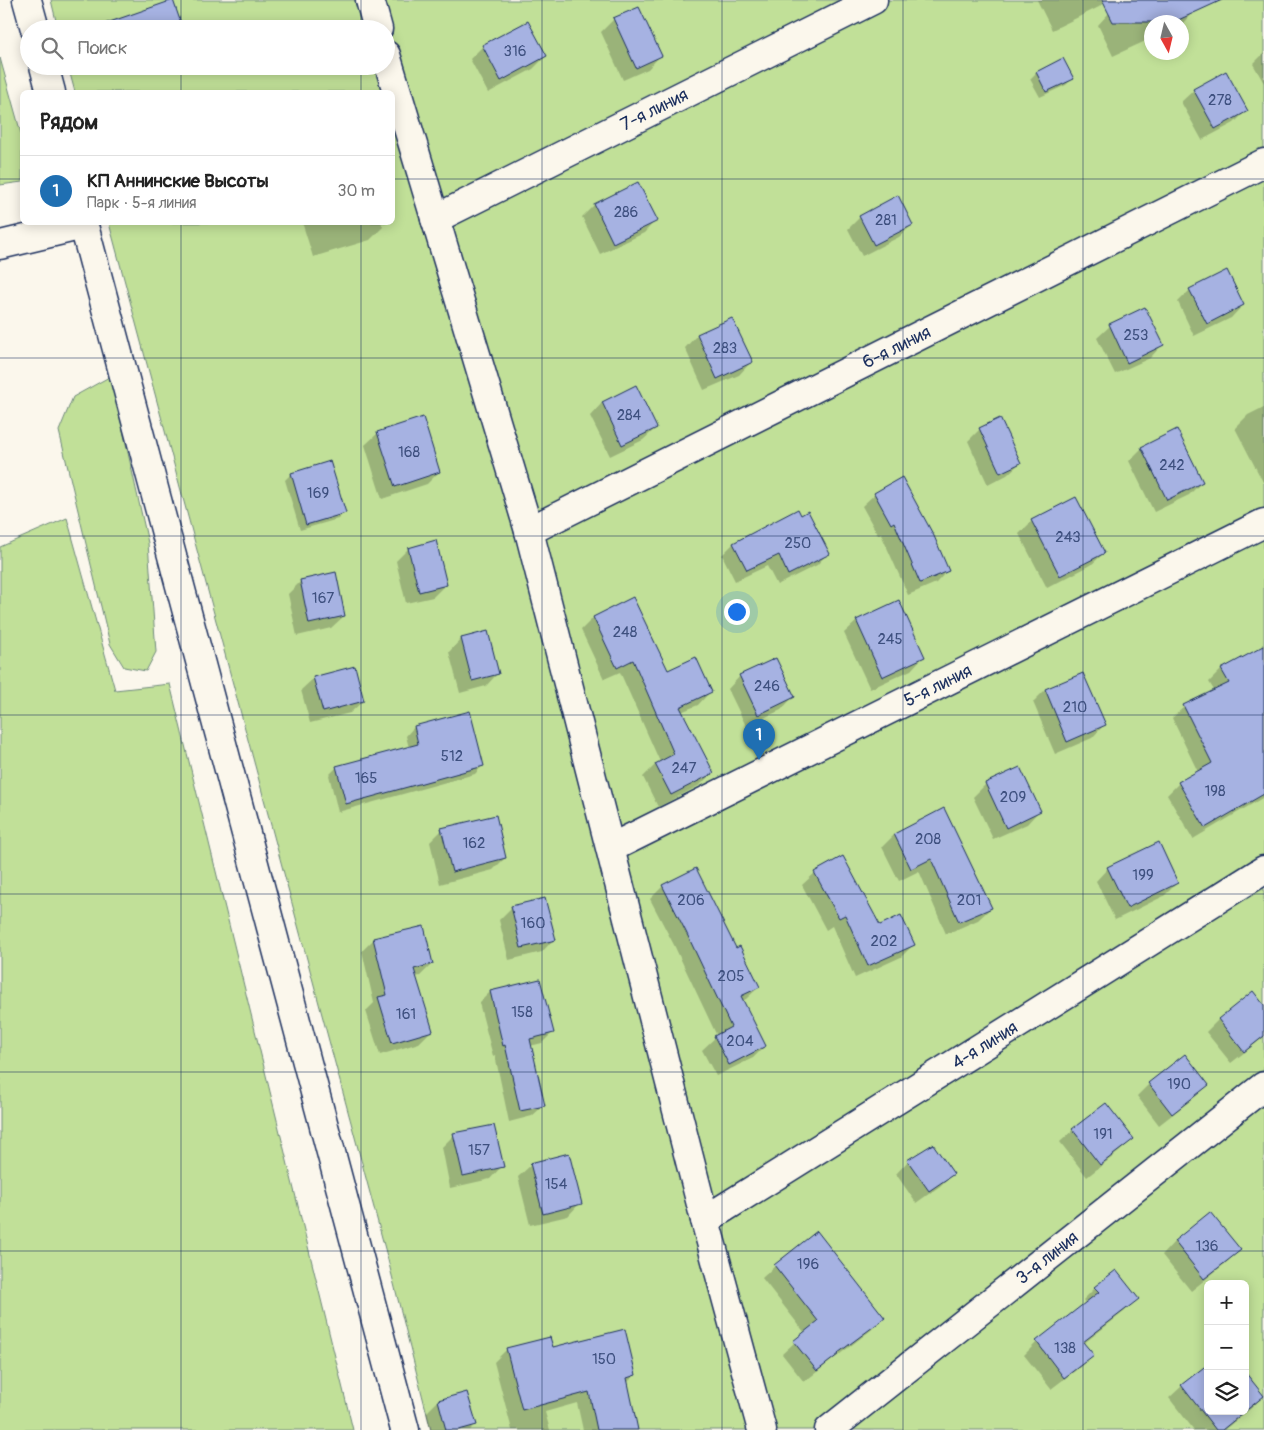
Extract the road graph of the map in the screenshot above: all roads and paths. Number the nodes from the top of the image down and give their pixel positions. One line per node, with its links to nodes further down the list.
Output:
1 (28, 0): 4 (street)
2 (370, 0): 5 (street)
3 (873, 0): 10 (street, 7-я линия)
4 (33, 20)
5 (376, 20)
6 (46, 75): 8 (street)
7 (392, 75): 10 (street)
8 (50, 90)
9 (1264, 163): 15 (street, 6-я линия)
10 (435, 219): 15 (street)
11 (80, 225): 13 (street)
12 (84, 225): 20 (street)
13 (0, 245)
14 (1264, 523): 16 (street, 5-я линия)
15 (529, 531): 16 (street)
16 (611, 848): 19 (street)
17 (1264, 870): 19 (street, 4-я линия)
18 (1264, 1086): 22 (street, 3-я линия)
19 (705, 1220): 21 (street)
20 (405, 1430)
21 (762, 1430)
22 (829, 1430)

